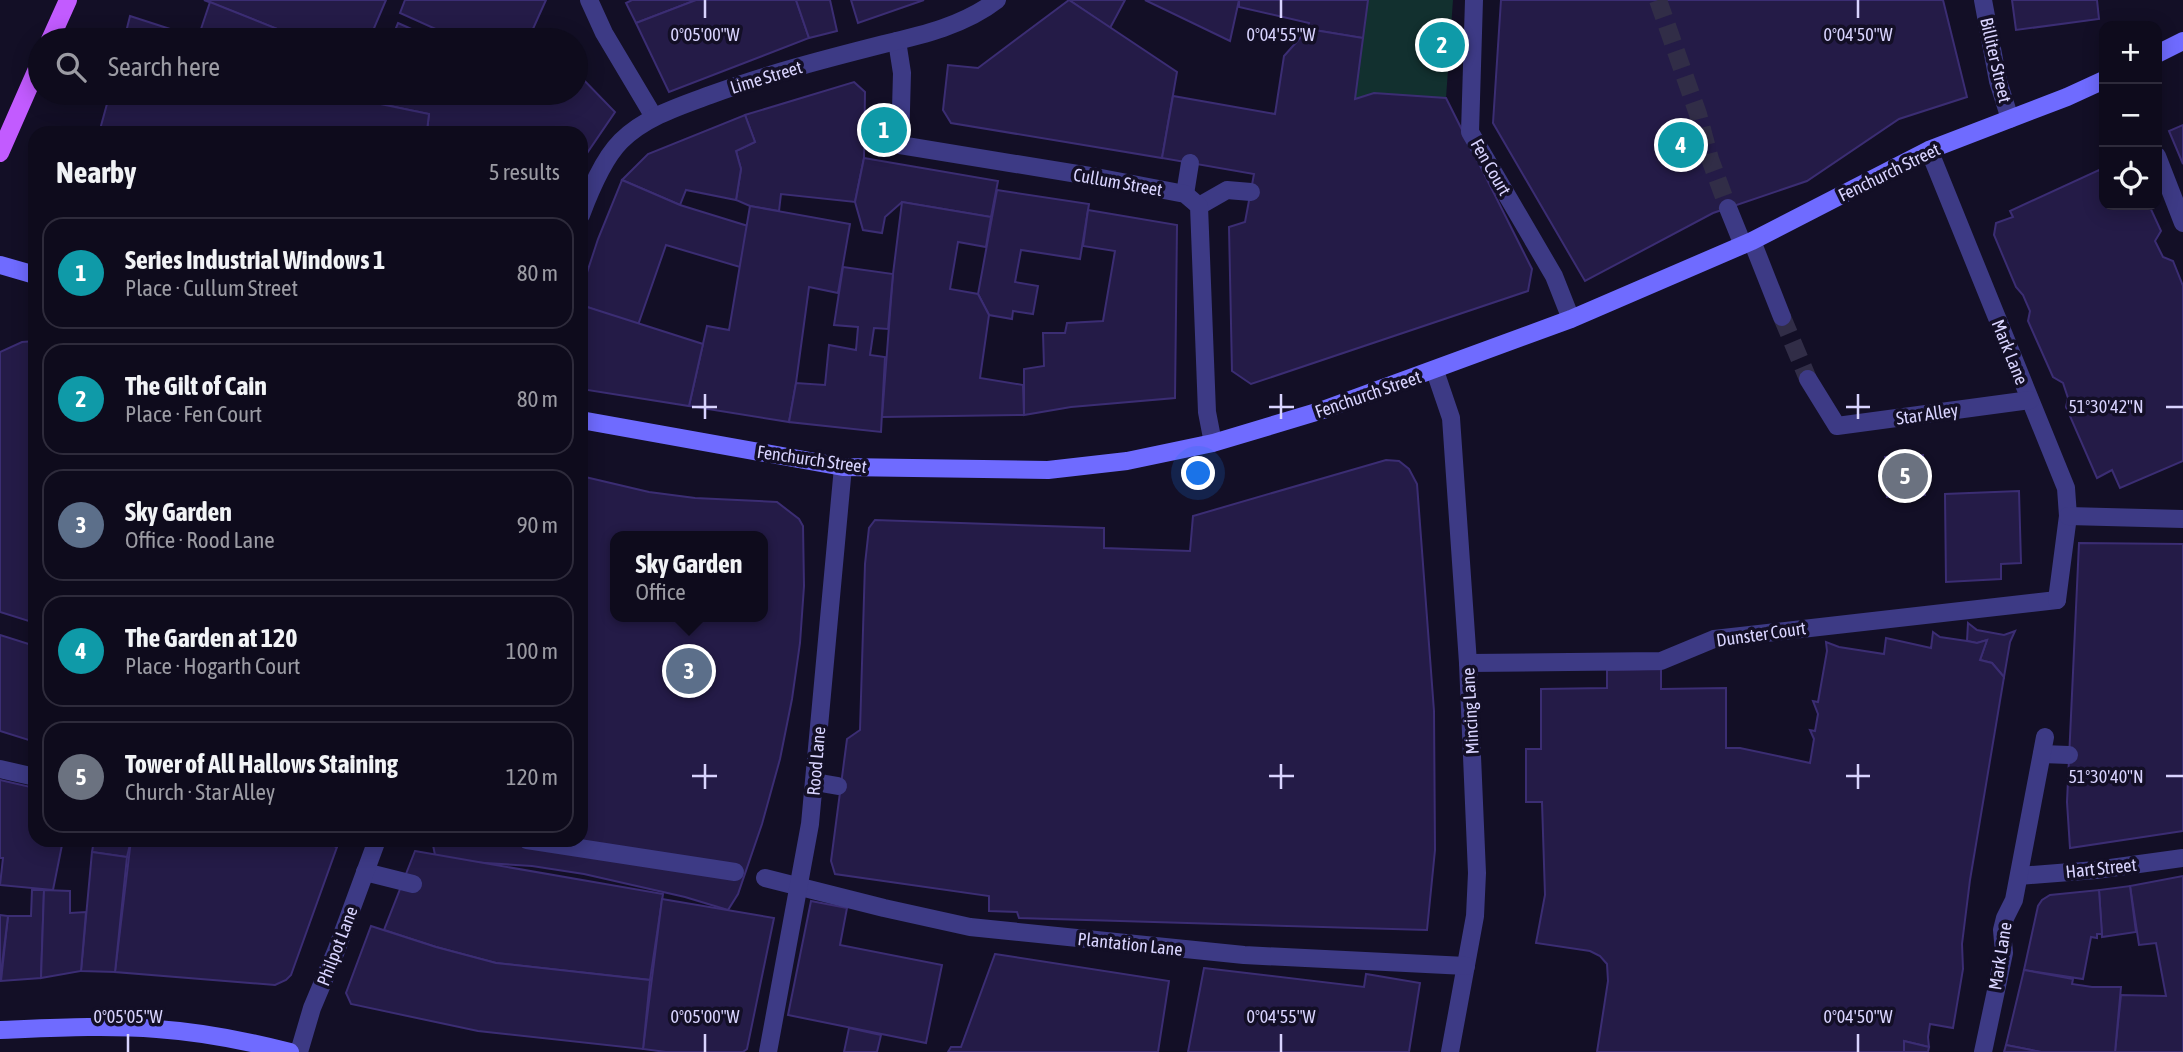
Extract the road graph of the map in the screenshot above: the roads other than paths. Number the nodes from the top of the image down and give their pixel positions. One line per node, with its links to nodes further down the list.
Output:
1 (68, 0): 6 (main road)
2 (589, 0): 12 (street)
3 (997, 0): 7 (street, Lime Street)
4 (1474, 0): 27 (street, Fen Court)
5 (1983, 0): 13 (street, Billiter Street)
6 (55, 28)
7 (897, 41): 12 (street, Lime Street); 20 (street, Cullum Street)
8 (2183, 41): 9 (street)
9 (2162, 52)
10 (2099, 82): 13 (street, Fenchurch Street)
11 (28, 89): 15 (main road)
12 (654, 117): 19 (street, Lime Street)
13 (2010, 119): 14 (street, Fenchurch Street)
14 (1929, 150): 23 (street, Fenchurch Street); 30 (street, Mark Lane)
15 (0, 153)
16 (1190, 163): 20 (street)
17 (2162, 169): 22 (street)
18 (1251, 192): 20 (street)
19 (588, 198)
20 (1192, 200): 32 (street)
21 (1728, 208): 23 (street)
22 (2183, 223)
23 (1748, 243): 26 (street); 27 (street, Fenchurch Street)
24 (0, 265): 25 (street)
25 (28, 273)
26 (1782, 317)
27 (1571, 319): 28 (street, Fenchurch Street)
28 (1435, 370): 32 (street, Fenchurch Street); 37 (street, Mincing Lane)
29 (1808, 379): 30 (street, Star Alley)
30 (2030, 401): 34 (street, Mark Lane)
31 (588, 421): 33 (street, Fenchurch Street)
32 (1213, 443): 33 (street, Fenchurch Street)
33 (843, 467): 41 (street, Rood Lane)
34 (2068, 516): 35 (street); 36 (street, Mark Lane)
35 (2183, 519)
36 (2057, 600): 37 (street, Dunster Court)
37 (1468, 663): 52 (street, Mincing Lane)
38 (2069, 755): 48 (street, Mark Lane)
39 (0, 769): 40 (street)
40 (28, 775)
41 (815, 782): 42 (street); 51 (street, Rood Lane)
42 (838, 786)
43 (374, 847): 46 (street, Philpot Lane)
44 (572, 847): 47 (street)
45 (2183, 858): 48 (street, Hart Street)
46 (365, 872): 50 (street); 55 (street, Philpot Lane)
47 (735, 872)
48 (2019, 876): 58 (street, Mark Lane)
49 (765, 878): 51 (street, Plantation Lane)
50 (413, 884)
51 (799, 887): 52 (street, Plantation Lane); 56 (street, Rood Lane)
52 (1466, 966): 57 (street, Mincing Lane)
53 (0, 1030): 54 (street)
54 (281, 1051)
55 (299, 1052)
56 (768, 1052)
57 (1450, 1052)
58 (1983, 1052)

